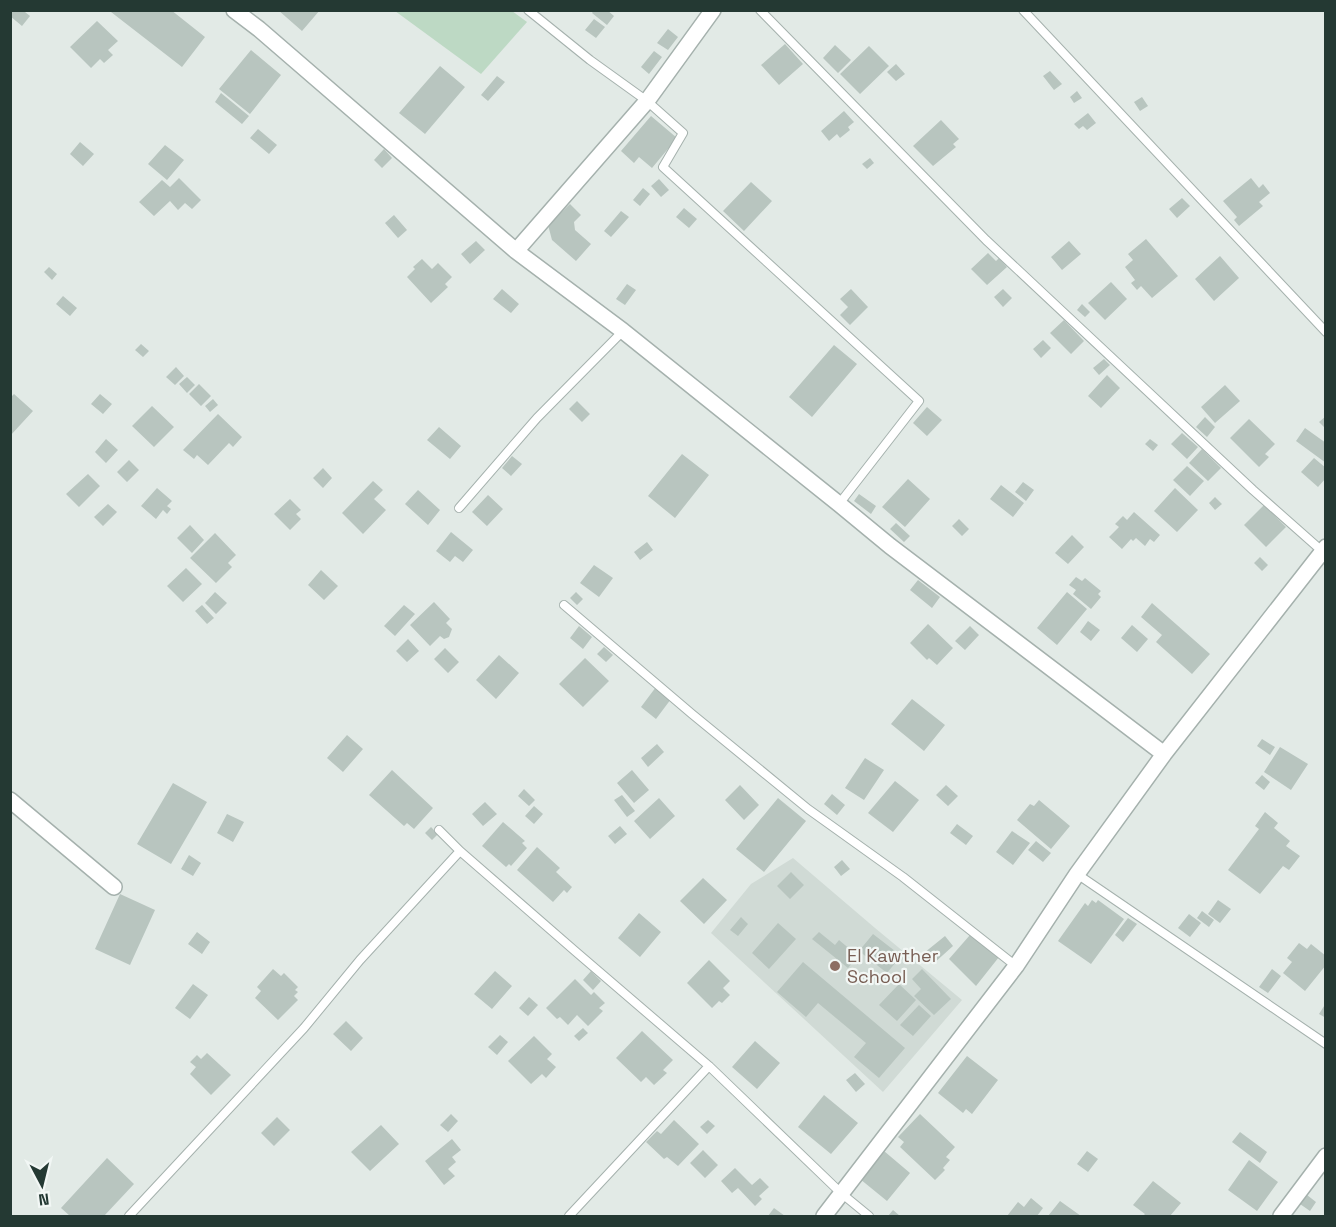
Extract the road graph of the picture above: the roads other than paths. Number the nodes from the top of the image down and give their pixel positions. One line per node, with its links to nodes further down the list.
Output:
1 (234, 10): 7 (street)
2 (528, 10): 6 (lane)
3 (713, 10): 6 (street)
4 (759, 10): 12 (lane)
5 (1023, 10): 9 (lane)
6 (647, 101): 7 (street); 10 (lane)
7 (516, 251): 8 (street)
8 (623, 331): 10 (street); 11 (lane)
9 (1326, 332)
10 (839, 504): 14 (street)
11 (459, 508)
12 (1324, 549): 14 (street)
13 (564, 604): 20 (lane)
14 (1164, 754): 18 (street)
15 (10, 800): 19 (street)
16 (439, 830): 17 (lane)
17 (460, 851): 22 (lane); 25 (lane)
18 (1077, 874): 20 (street); 21 (lane)
19 (114, 887)
20 (1016, 966): 24 (street)
21 (1326, 1044)
22 (709, 1066): 24 (lane); 26 (lane)
23 (1326, 1156): 29 (street)
24 (842, 1193): 27 (street); 28 (lane)
25 (129, 1216)
26 (569, 1216)
27 (824, 1216)
28 (869, 1216)
29 (1281, 1216)

